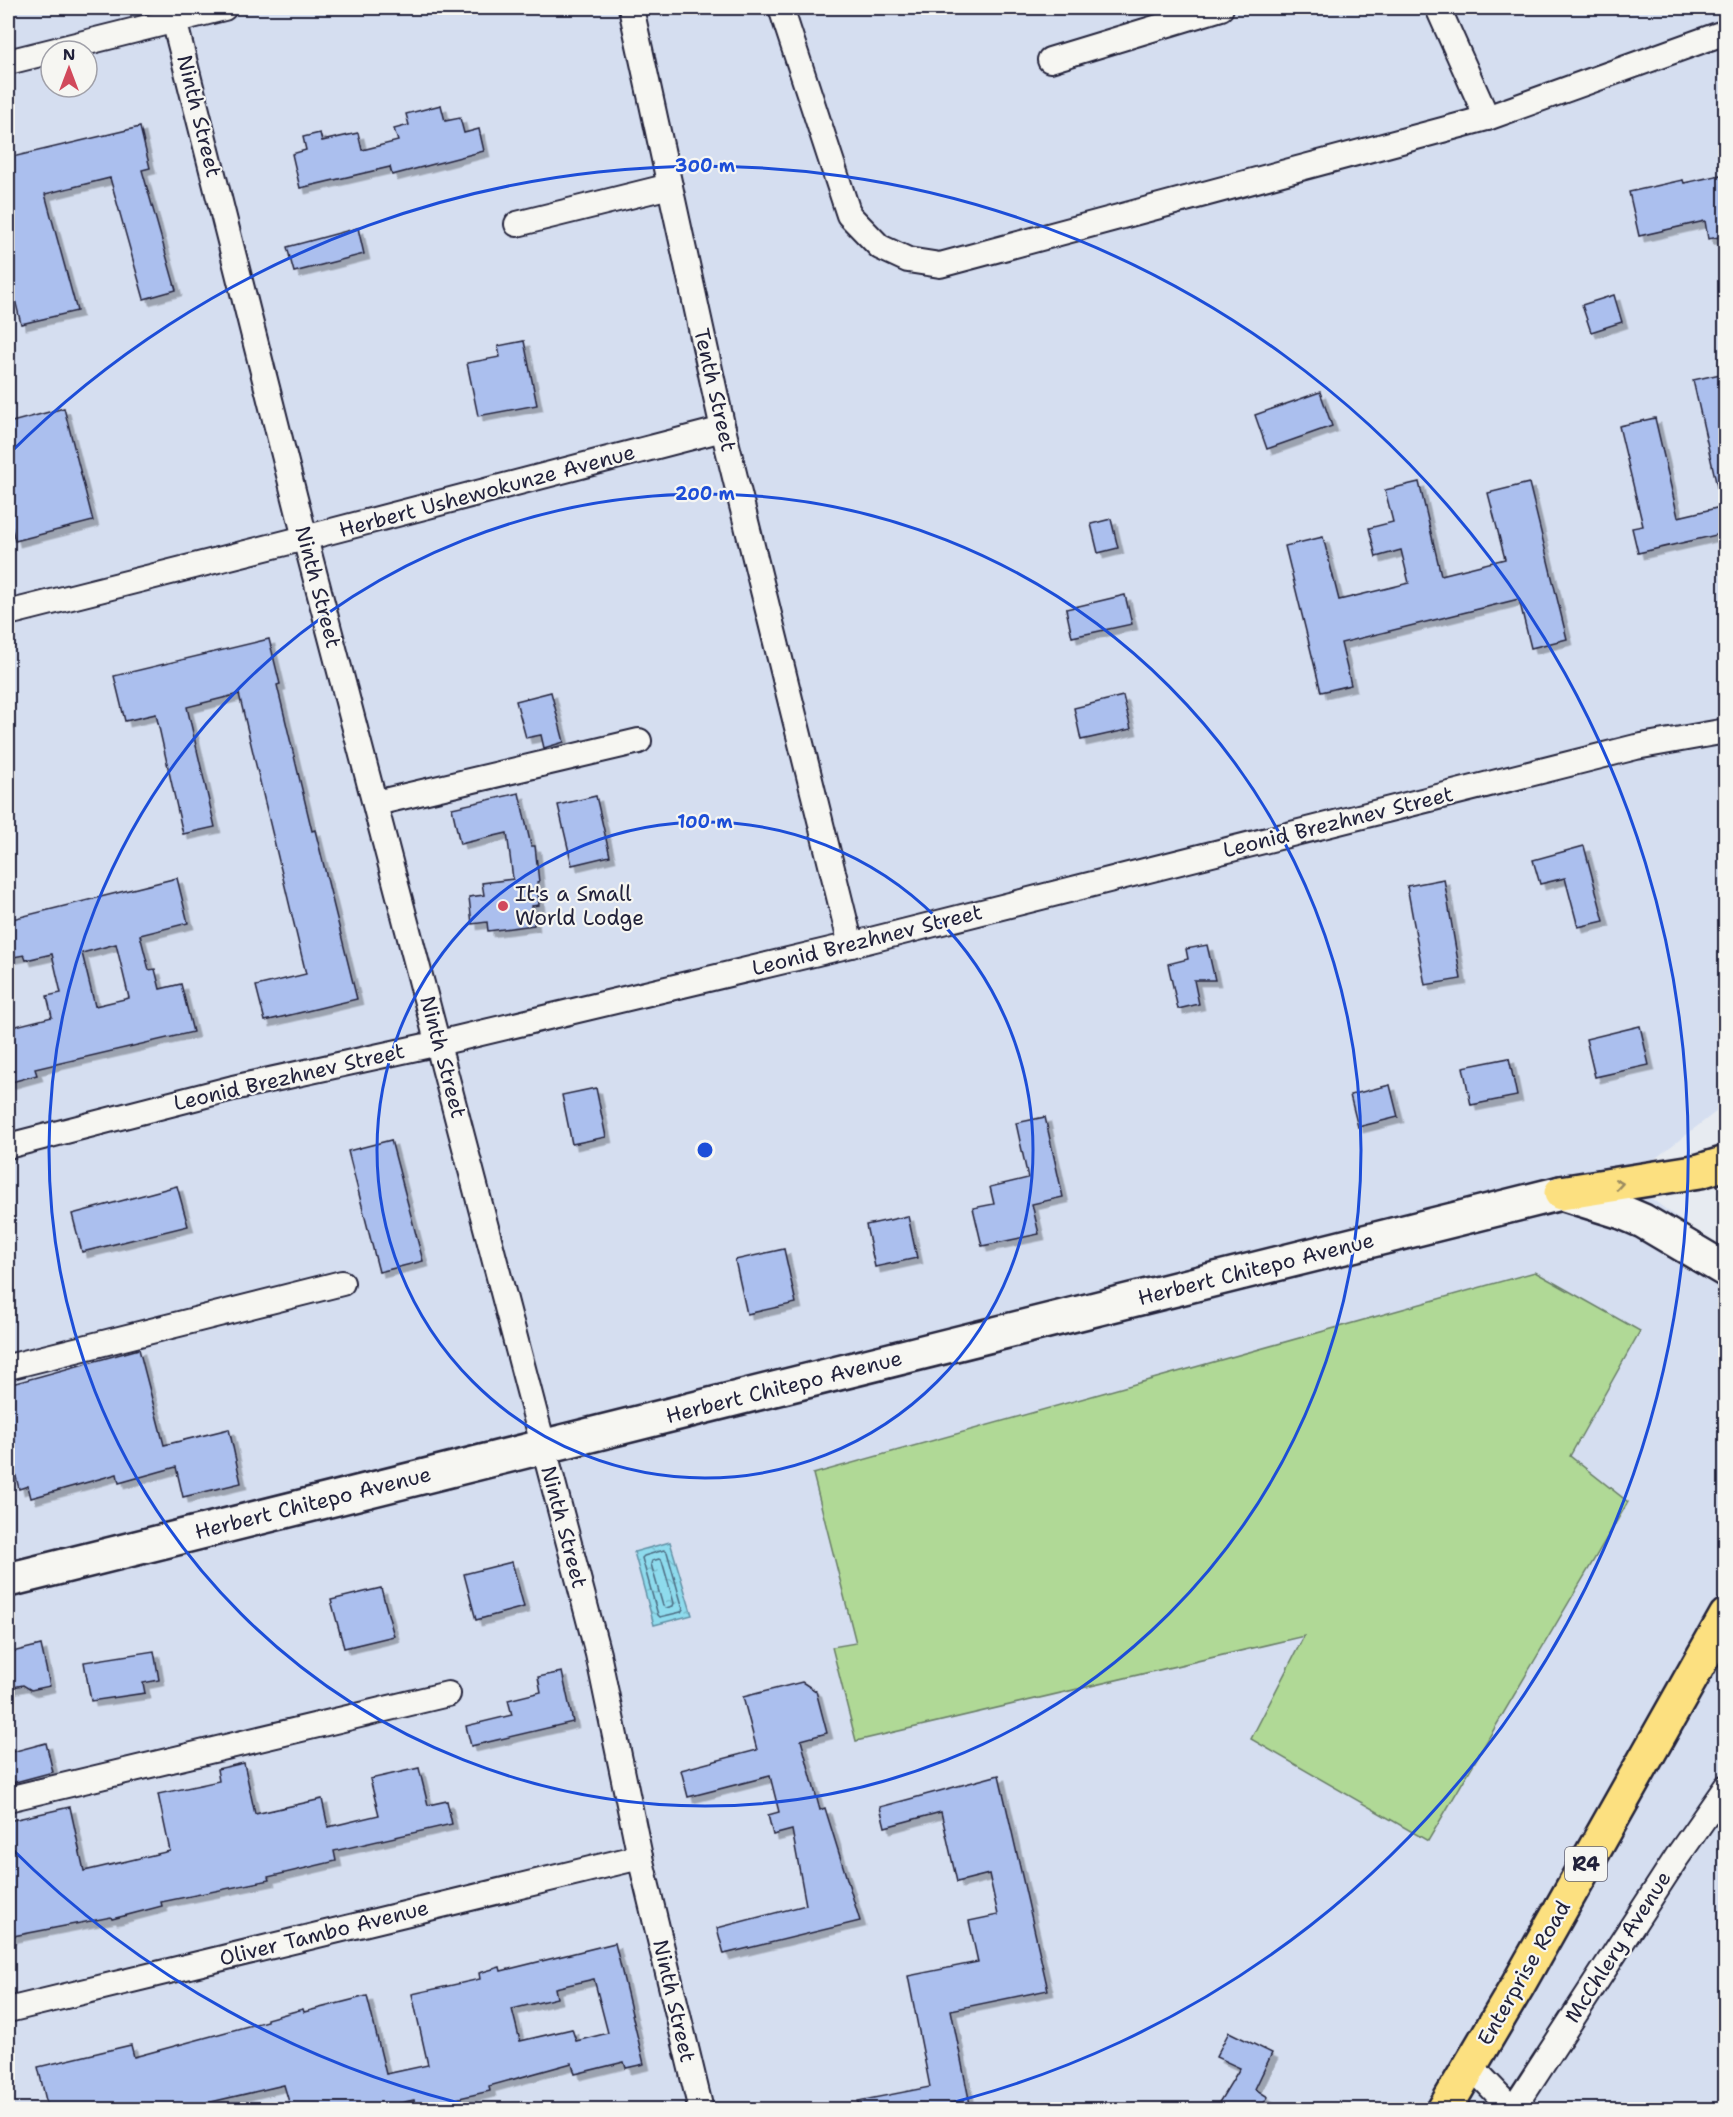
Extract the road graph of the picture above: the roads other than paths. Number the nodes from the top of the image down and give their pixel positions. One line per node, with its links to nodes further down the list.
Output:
1 (224, 8): 6 (street)
2 (631, 8): 11 (street, Tenth Street)
3 (781, 8): 10 (street)
4 (1221, 8): 8 (street)
5 (1438, 8): 10 (street)
6 (173, 13): 9 (street); 14 (street, Ninth Street)
7 (1725, 32): 10 (street)
8 (1050, 60)
9 (8, 62)
10 (1487, 118)
11 (670, 186): 12 (street); 13 (street, Tenth Street)
12 (517, 224)
13 (723, 429): 14 (street, Herbert Ushewokunze Avenue); 19 (street, Tenth Street)
14 (305, 538): 15 (street, Herbert Ushewokunze Avenue); 18 (street, Ninth Street)
15 (8, 613)
16 (1725, 731): 19 (street, Leonid Brezhnev Street)
17 (639, 741): 18 (street)
18 (376, 803): 20 (street, Ninth Street)
19 (851, 945): 20 (street, Leonid Brezhnev Street)
20 (439, 1043): 21 (street, Leonid Brezhnev Street); 27 (street, Ninth Street)
21 (8, 1146)
22 (1725, 1163): 23 (highway, one-way to 22)
23 (1561, 1193): 24 (main road); 27 (main road, Herbert Chitepo Avenue)
24 (1725, 1270)
25 (342, 1283): 26 (street)
26 (8, 1367)
27 (543, 1447): 28 (main road, Herbert Chitepo Avenue); 33 (street, Ninth Street)
28 (8, 1580)
29 (1725, 1616): 35 (highway, Enterprise Road / R4)
30 (448, 1694): 32 (street)
31 (1725, 1787): 38 (street, McChlery Avenue)
32 (8, 1799)
33 (640, 1857): 34 (street, Oliver Tambo Avenue); 36 (street, Ninth Street)
34 (8, 2010)
35 (1470, 2065): 37 (highway, Enterprise Road / R4); 38 (street)
36 (700, 2109)
37 (1444, 2109)
38 (1513, 2109)

